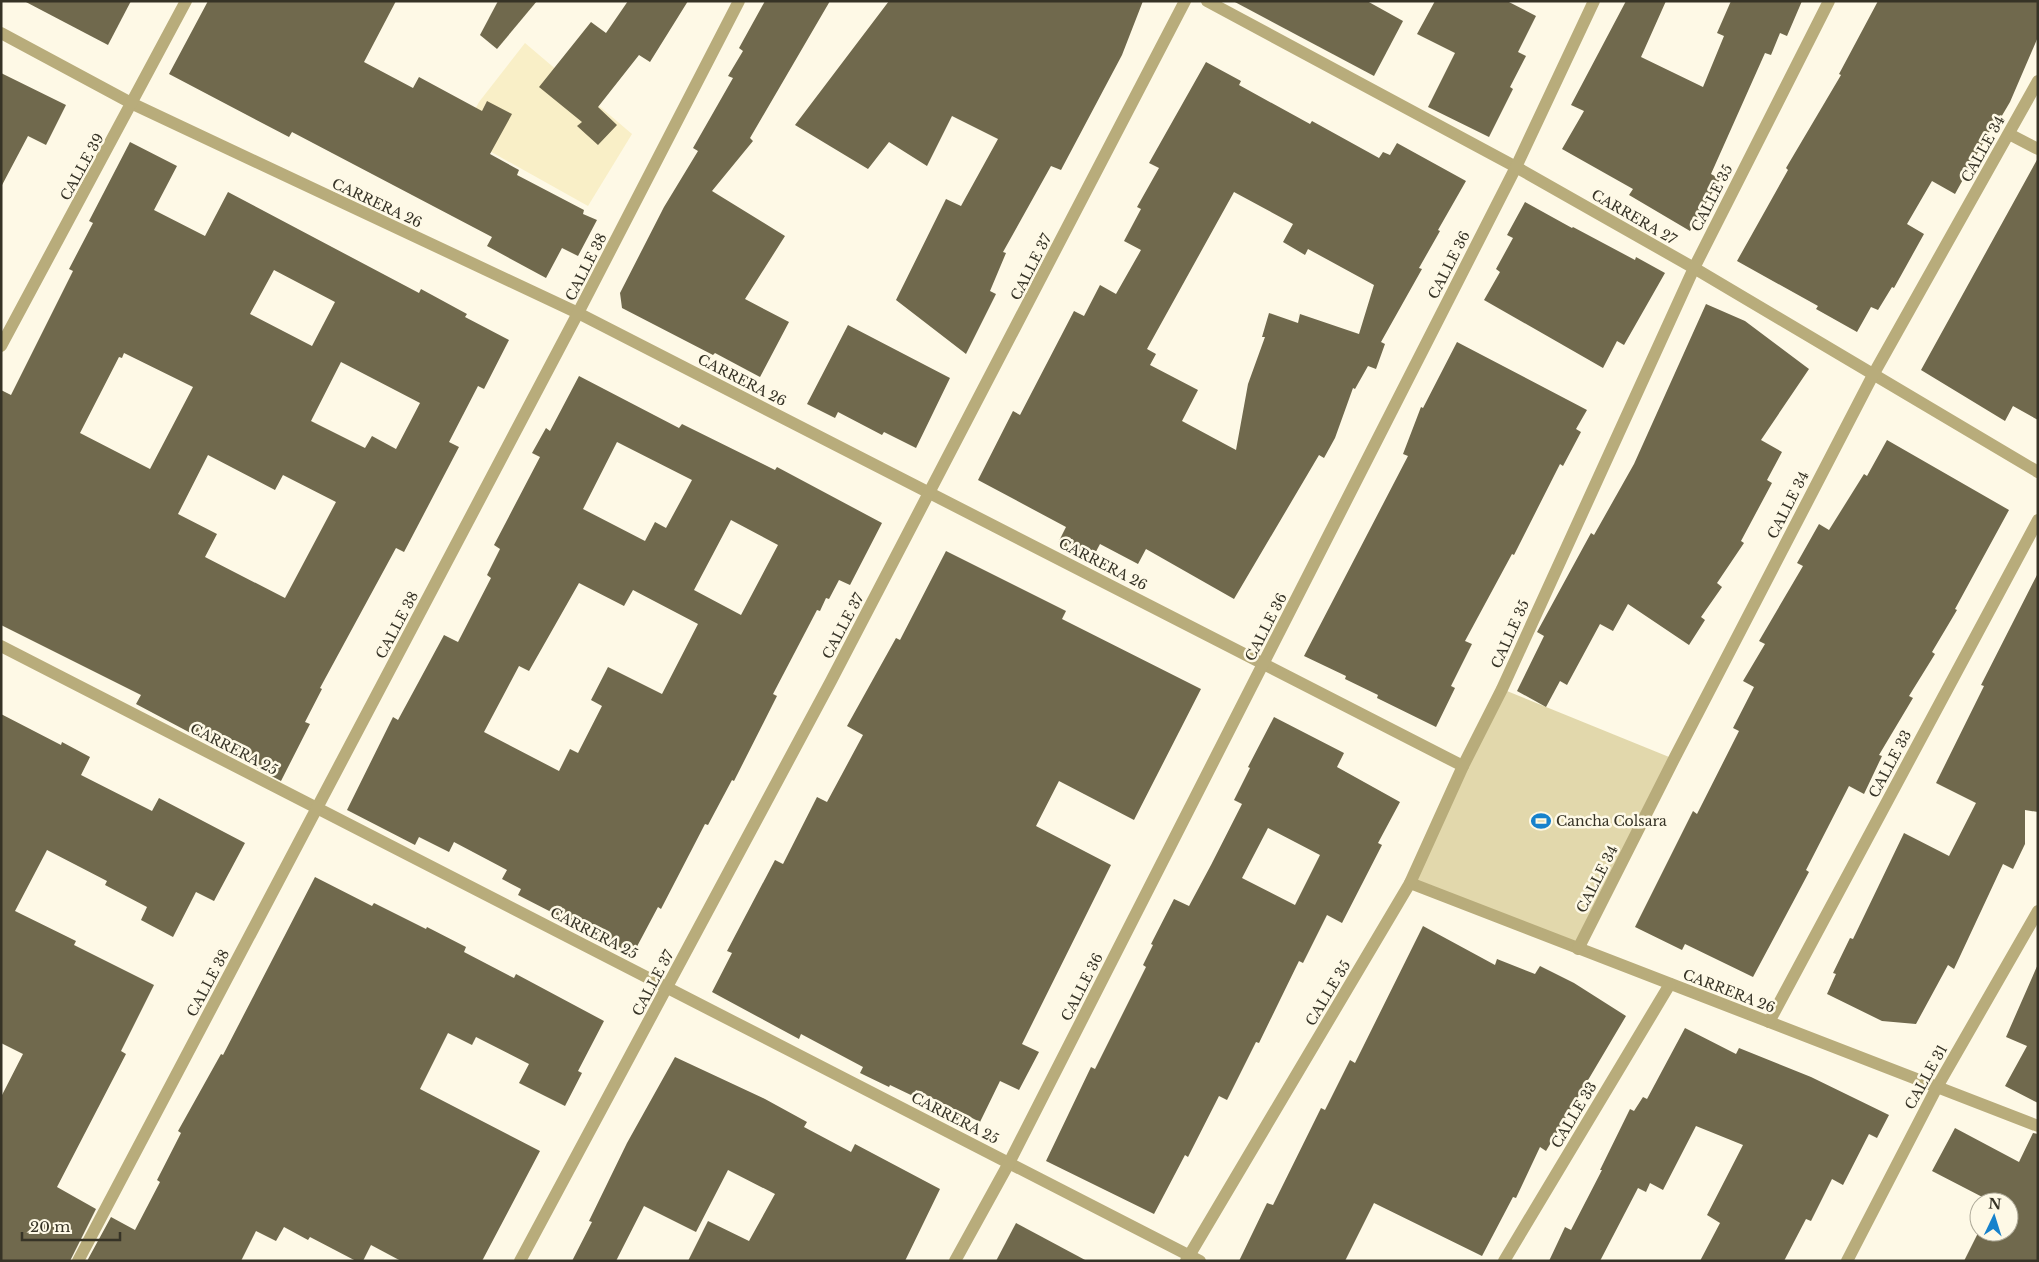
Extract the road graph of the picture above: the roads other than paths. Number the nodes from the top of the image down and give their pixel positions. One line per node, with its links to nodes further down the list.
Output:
1 (186, 1): 9 (street, CALLE 39)
2 (739, 1): 14 (street, CALLE 38)
3 (1185, 1): 18 (street, CALLE 37)
4 (1207, 1): 12 (street, CARRERA 27)
5 (1594, 1): 12 (street, CALLE 36)
6 (1828, 1): 13 (street, CALLE 35)
7 (1, 33): 9 (street, CARRERA 26)
8 (2038, 81): 10 (street, CALLE 34)
9 (133, 104): 14 (street, CARRERA 26); 15 (street, CALLE 39)
10 (2008, 134): 11 (street); 16 (street, CALLE 34)
11 (2038, 149)
12 (1516, 167): 13 (street, CARRERA 27); 21 (street, CALLE 36)
13 (1694, 268): 16 (street, CARRERA 27); 22 (street, CALLE 35)
14 (578, 314): 18 (street, CARRERA 26); 23 (street, CALLE 38)
15 (1, 346)
16 (1873, 375): 17 (street, CARRERA 27); 26 (street, CALLE 34)
17 (2038, 472)
18 (930, 493): 21 (street, CARRERA 26); 28 (street, CALLE 37)
19 (2038, 520): 29 (street, CALLE 33)
20 (1, 646): 23 (street, CARRERA 25)
21 (1264, 664): 22 (street, CARRERA 26); 32 (street, CALLE 36)
22 (1463, 766): 24 (street, CALLE 35)
23 (317, 808): 28 (street, CARRERA 25); 34 (street, CALLE 38)
24 (1410, 883): 26 (street, CARRERA 26); 33 (street, CALLE 35)
25 (2038, 911): 30 (street, CALLE 31)
26 (1578, 949): 27 (street, CARRERA 26)
27 (1670, 984): 29 (street, CARRERA 26); 37 (street, CALLE 33)
28 (668, 988): 32 (street, CARRERA 25); 35 (street, CALLE 37)
29 (1769, 1022): 30 (street, CARRERA 26)
30 (1937, 1087): 31 (street, CARRERA 26); 38 (street, CALLE 31)
31 (2038, 1126)
32 (1010, 1163): 33 (street, CARRERA 25); 36 (street, CALLE 36)
33 (1192, 1259)
34 (78, 1261)
35 (520, 1261)
36 (955, 1261)
37 (1504, 1261)
38 (1847, 1261)

